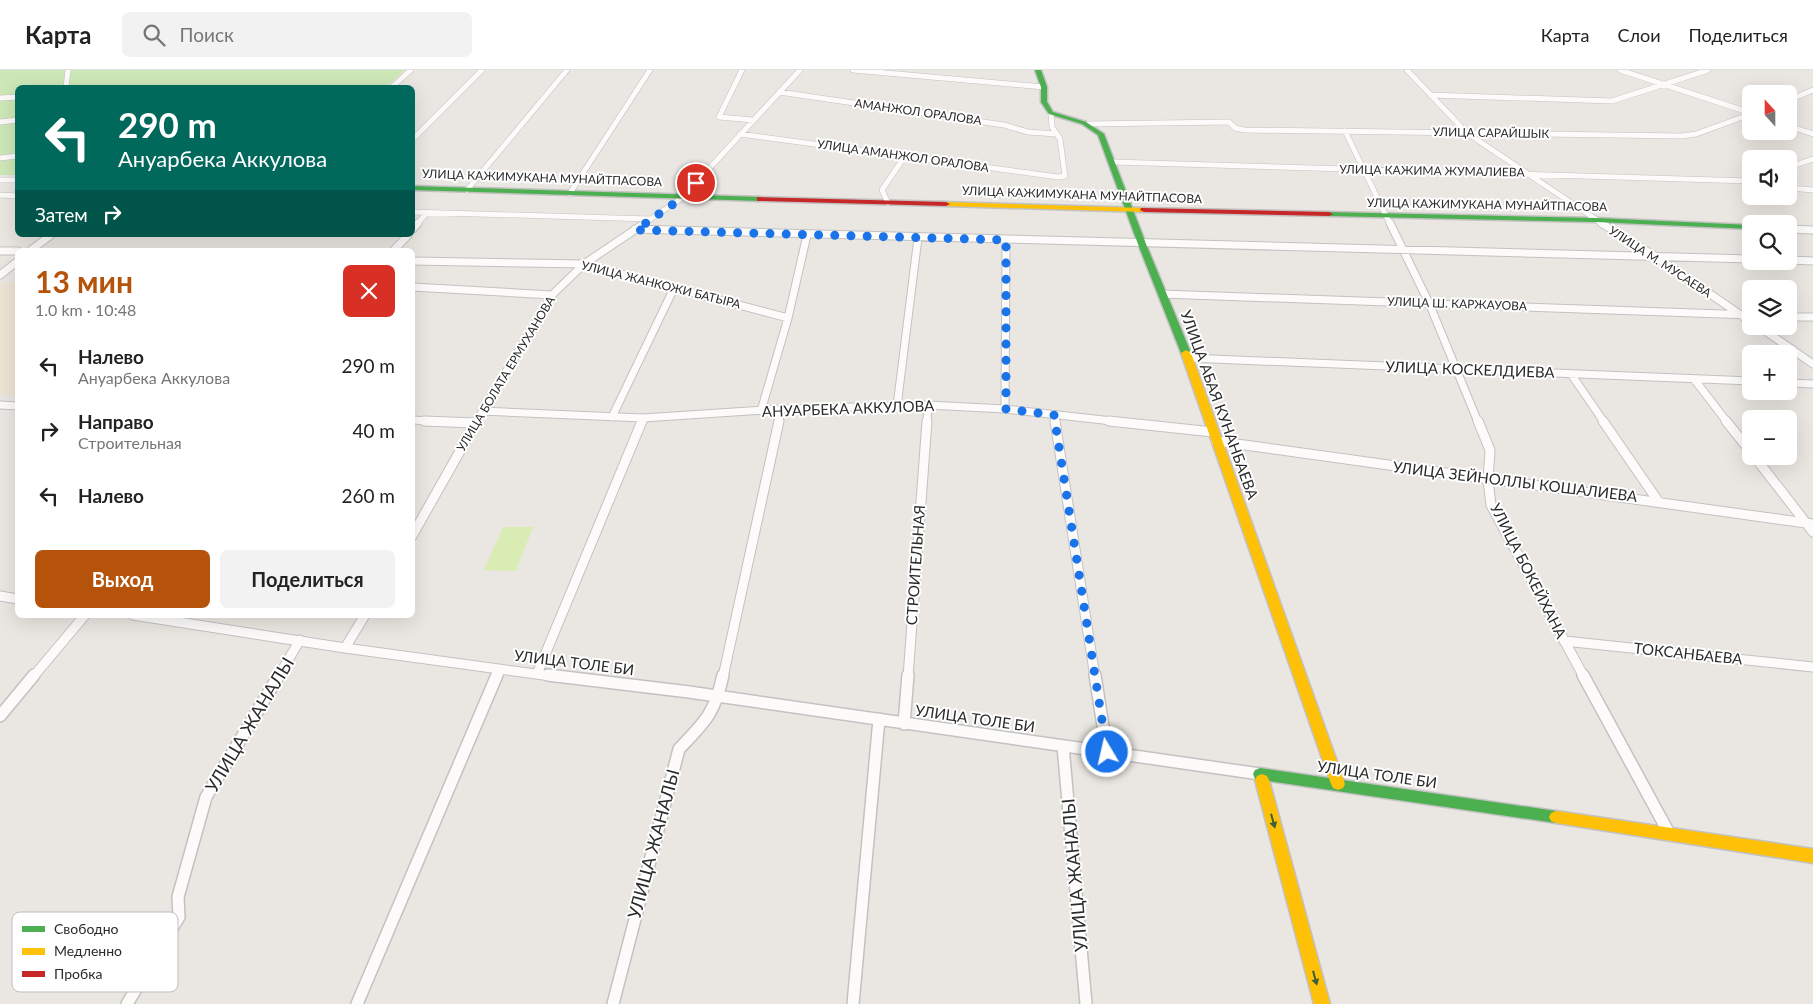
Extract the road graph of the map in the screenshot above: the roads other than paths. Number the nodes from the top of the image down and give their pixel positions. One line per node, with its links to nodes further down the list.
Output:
1 (68, 70): 16 (street)
2 (411, 70): 17 (street)
3 (482, 70): 41 (street)
4 (567, 70): 56 (street)
5 (650, 70): 58 (street)
6 (742, 70): 30 (street)
7 (800, 70): 21 (street, УЛИЦА БОЛАТА ЕРМУХАНОВА)
8 (853, 70): 14 (street)
9 (932, 70): 15 (street)
10 (1038, 70): 19 (street)
11 (1407, 70): 22 (street, УЛИЦА М. МУСАЕВА)
12 (1620, 70): 18 (street)
13 (1708, 70): 18 (street)
14 (867, 71): 15 (street)
15 (929, 77): 19 (street)
16 (66, 85)
17 (394, 85)
18 (1664, 85): 22 (street); 26 (street)
19 (1044, 87): 27 (street)
20 (1813, 90): 23 (street)
21 (779, 92): 30 (street, УЛИЦА БОЛАТА ЕРМУХАНОВА); 38 (street, АМАНЖОЛ ОРАЛОВА)
22 (1430, 95): 36 (street, УЛИЦА М. МУСАЕВА)
23 (1798, 96)
24 (15, 97): 25 (street)
25 (0, 98)
26 (1742, 111)
27 (1051, 113): 32 (street, УЛИЦА АБАЯ КУНАНБАЕВА); 38 (street)
28 (1742, 117): 36 (street, УЛИЦА САРАЙШЫК)
29 (15, 120): 31 (street)
30 (753, 120): 37 (street, УЛИЦА БОЛАТА ЕРМУХАНОВА)
31 (0, 122)
32 (1088, 124): 33 (street); 39 (street, УЛИЦА АБАЯ КУНАНБАЕВА)
33 (1112, 124): 35 (street, УЛИЦА САРАЙШЫК); 39 (street)
34 (1798, 129): 40 (street)
35 (1345, 131): 36 (street, УЛИЦА САРАЙШЫК); 48 (street, УЛИЦА БОКЕЙХАНА)
36 (1467, 133): 49 (street, УЛИЦА М. МУСАЕВА)
37 (740, 134): 43 (street, УЛИЦА АМАНЖОЛ ОРАЛОВА); 60 (street, УЛИЦА БОЛАТА ЕРМУХАНОВА)
38 (1056, 134): 50 (street)
39 (1101, 134): 46 (street, УЛИЦА АБАЯ КУНАНБАЕВА)
40 (1813, 134)
41 (415, 137)
42 (15, 156): 44 (street)
43 (904, 156): 50 (street, УЛИЦА АМАНЖОЛ ОРАЛОВА); 62 (street)
44 (0, 158)
45 (1813, 159): 47 (street)
46 (1113, 162): 48 (street, УЛИЦА КАЖИМА ЖУМАЛИЕВА); 63 (street, УЛИЦА АБАЯ КУНАНБАЕВА)
47 (1797, 164)
48 (1364, 170): 49 (street, УЛИЦА КАЖИМА ЖУМАЛИЕВА); 66 (street, УЛИЦА БОКЕЙХАНА)
49 (1524, 174): 53 (street, УЛИЦА КАЖИМА ЖУМАЛИЕВА); 68 (street, УЛИЦА М. МУСАЕВА)
50 (1065, 176)
51 (0, 180): 52 (street)
52 (15, 180)
53 (1742, 181)
54 (415, 188): 56 (street, УЛИЦА КАЖИМУКАНА МУНАЙТПАСОВА)
55 (1797, 189): 57 (street)
56 (467, 190): 58 (street, УЛИЦА КАЖИМУКАНА МУНАЙТПАСОВА)
57 (1813, 190)
58 (570, 193): 60 (street, УЛИЦА КАЖИМУКАНА МУНАЙТПАСОВА)
59 (0, 195): 61 (street)
60 (684, 195): 62 (street, УЛИЦА КАЖИМУКАНА МУНАЙТПАСОВА); 67 (street, УЛИЦА БОЛАТА ЕРМУХАНОВА)
61 (15, 196)
62 (888, 202): 63 (street, УЛИЦА КАЖИМУКАНА МУНАЙТПАСОВА)
63 (1130, 210): 66 (street, УЛИЦА КАЖИМУКАНА МУНАЙТПАСОВА); 79 (street, УЛИЦА АБАЯ КУНАНБАЕВА)
64 (415, 212): 65 (street)
65 (428, 212): 67 (street); 69 (street)
66 (1388, 217): 68 (street, УЛИЦА КАЖИМУКАНА МУНАЙТПАСОВА); 82 (street, УЛИЦА БОКЕЙХАНА)
67 (651, 219): 72 (street, УЛИЦА БОЛАТА ЕРМУХАНОВА)
68 (1596, 220): 70 (street, УЛИЦА КАЖИМУКАНА МУНАЙТПАСОВА); 85 (street, УЛИЦА М. МУСАЕВА)
69 (415, 227)
70 (1742, 227)
71 (1797, 229): 73 (street)
72 (636, 230): 74 (street); 91 (street, УЛИЦА БОЛАТА ЕРМУХАНОВА)
73 (1813, 230)
74 (808, 235): 77 (street); 100 (street)
75 (48, 237): 80 (street)
76 (406, 237): 81 (street)
77 (918, 238): 78 (street); 114 (street)
78 (1006, 240): 79 (street); 116 (street)
79 (1142, 244): 82 (street); 95 (street, УЛИЦА АБАЯ КУНАНБАЕВА)
80 (34, 248)
81 (396, 248)
82 (1404, 250): 85 (street); 97 (street, УЛИЦА БОКЕЙХАНА)
83 (0, 251): 84 (street)
84 (15, 251)
85 (1655, 256): 86 (street); 98 (street, УЛИЦА М. МУСАЕВА)
86 (1742, 259)
87 (1797, 260): 89 (street)
88 (415, 261): 91 (street, УЛИЦА ЖАНКОЖИ БАТЫРА)
89 (1813, 261)
90 (15, 263): 92 (street)
91 (584, 264): 94 (street, УЛИЦА ЖАНКОЖИ БАТЫРА); 96 (street, УЛИЦА БОЛАТА ЕРМУХАНОВА)
92 (0, 275)
93 (415, 287): 96 (street)
94 (674, 288): 100 (street, УЛИЦА ЖАНКОЖИ БАТЫРА); 120 (street)
95 (1162, 294): 97 (street, УЛИЦА Ш. КАРЖАУОВА); 103 (street, УЛИЦА АБАЯ КУНАНБАЕВА)
96 (552, 295): 118 (street, УЛИЦА БОЛАТА ЕРМУХАНОВА)
97 (1429, 303): 98 (street, УЛИЦА Ш. КАРЖАУОВА); 105 (street, УЛИЦА БОКЕЙХАНА)
98 (1741, 315)
99 (1797, 317): 101 (street)
100 (788, 318): 117 (street)
101 (1813, 318)
102 (1771, 335): 104 (street)
103 (1188, 358): 105 (street, УЛИЦА КОСКЕЛДИЕВА); 124 (street, УЛИЦА АБАЯ КУНАНБАЕВА)
104 (1813, 364)
105 (1455, 369): 106 (street, УЛИЦА КОСКЕЛДИЕВА); 127 (street, УЛИЦА БОКЕЙХАНА)
106 (1571, 374): 107 (street, УЛИЦА КОСКЕЛДИЕВА); 128 (street)
107 (1694, 379): 108 (street, УЛИЦА КОСКЕЛДИЕВА); 125 (street)
108 (1742, 381)
109 (1797, 383): 110 (street)
110 (1813, 384)
111 (0, 405): 113 (street)
112 (928, 405): 114 (street, АНУАРБЕКА АККУЛОВА); 116 (street, АНУАРБЕКА АККУЛОВА); 146 (street, СТРОИТЕЛЬНАЯ)
113 (15, 406)
114 (897, 406): 115 (street, АНУАРБЕКА АККУЛОВА)
115 (781, 409): 117 (street, АНУАРБЕКА АККУЛОВА); 143 (street)
116 (1006, 409): 119 (street, АНУАРБЕКА АККУЛОВА)
117 (761, 411): 121 (street, АНУАРБЕКА АККУЛОВА)
118 (482, 412): 120 (street, АНУАРБЕКА АККУЛОВА); 123 (street, УЛИЦА БОЛАТА ЕРМУХАНОВА)
119 (1054, 415): 124 (street, АНУАРБЕКА АККУЛОВА); 148 (street)
120 (612, 417): 121 (street, АНУАРБЕКА АККУЛОВА)
121 (643, 418): 142 (street)
122 (415, 420): 123 (street)
123 (476, 422): 130 (street, УЛИЦА БОЛАТА ЕРМУХАНОВА)
124 (1215, 436): 127 (street, УЛИЦА ЗЕЙНОЛЛЫ КОШАЛИЕВА); 150 (street, УЛИЦА АБАЯ КУНАНБАЕВА)
125 (1742, 440)
126 (1761, 465): 129 (street)
127 (1488, 480): 128 (street, УЛИЦА ЗЕЙНОЛЛЫ КОШАЛИЕВА); 138 (street, УЛИЦА БОКЕЙХАНА)
128 (1658, 501): 129 (street, УЛИЦА ЗЕЙНОЛЛЫ КОШАЛИЕВА)
129 (1810, 524): 131 (street)
130 (415, 531)
131 (1813, 532)
132 (0, 596): 133 (street)
133 (15, 598)
134 (83, 618): 144 (street)
135 (153, 618): 137 (street, УЛИЦА ТОЛЕ БИ)
136 (363, 618): 139 (street)
137 (300, 640): 139 (street, УЛИЦА ТОЛЕ БИ); 153 (street, УЛИЦА ЖАНАЛЫ)
138 (1564, 640): 140 (street, ТОКСАНБАЕВА); 151 (street, УЛИЦА БОКЕЙХАНА)
139 (345, 648): 141 (street, УЛИЦА ТОЛЕ БИ)
140 (1813, 667)
141 (500, 669): 142 (street, УЛИЦА ТОЛЕ БИ); 156 (street)
142 (537, 674): 143 (street, УЛИЦА ТОЛЕ БИ)
143 (719, 696): 145 (street, УЛИЦА ТОЛЕ БИ); 157 (street, УЛИЦА ЖАНАЛЫ)
144 (0, 716)
145 (879, 719): 146 (street, УЛИЦА ТОЛЕ БИ); 158 (street)
146 (904, 724): 147 (street, УЛИЦА ТОЛЕ БИ)
147 (1063, 746): 148 (street, УЛИЦА ТОЛЕ БИ); 159 (street, УЛИЦА ЖАНАЛЫ)
148 (1107, 752): 149 (street, УЛИЦА ТОЛЕ БИ)
149 (1260, 774): 150 (street, УЛИЦА ТОЛЕ БИ); 160 (street, one-way to 160)
150 (1338, 784): 151 (street, УЛИЦА ТОЛЕ БИ)
151 (1670, 836): 152 (street, УЛИЦА ТОЛЕ БИ)
152 (1813, 856)
153 (178, 919)
154 (134, 992): 155 (street, УЛИЦА ЖАНАЛЫ)
155 (127, 1004)
156 (357, 1004)
157 (612, 1004)
158 (853, 1004)
159 (1086, 1004)
160 (1322, 1004)

